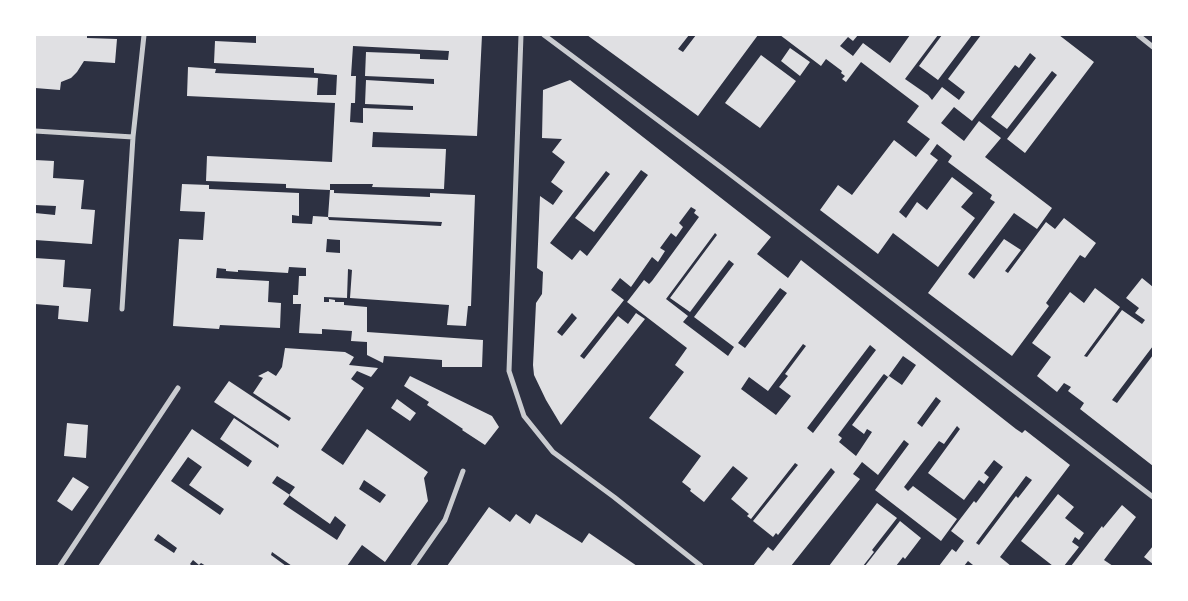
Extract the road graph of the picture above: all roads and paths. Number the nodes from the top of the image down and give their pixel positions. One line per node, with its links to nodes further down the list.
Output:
1 (144, 35): 7 (street)
2 (521, 35): 14 (street)
3 (544, 35): 11 (street)
4 (1138, 35): 5 (street)
5 (1153, 46)
6 (35, 130): 7 (street)
7 (133, 137): 8 (street)
8 (122, 309)
9 (178, 388): 12 (street)
10 (463, 471): 13 (street)
11 (1153, 497)
12 (60, 566)
13 (413, 566)
14 (701, 566)

